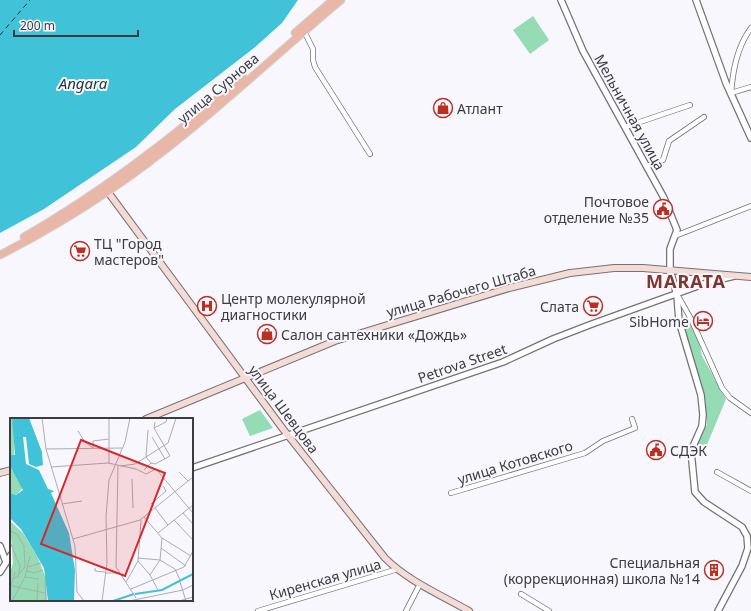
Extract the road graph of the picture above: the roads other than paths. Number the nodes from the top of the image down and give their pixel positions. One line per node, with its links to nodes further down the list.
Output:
1 (333, 0): 15 (main road, улица Сурнова)
2 (341, 0): 6 (main road, улица Сурнова)
3 (561, 0): 11 (street, Мельничная улица)
4 (696, 0): 8 (street)
5 (751, 28): 8 (street)
6 (304, 31): 13 (street); 15 (main road, улица Сурнова)
7 (751, 87): 8 (street)
8 (731, 93): 12 (street)
9 (690, 105): 11 (street)
10 (704, 117): 14 (street)
11 (625, 127): 14 (street, Мельничная улица)
12 (751, 138)
13 (370, 154)
14 (647, 166): 17 (street, Мельничная улица)
15 (105, 190): 18 (main road); 19 (main road); 24 (main road, улица Шевцова)
16 (751, 206): 17 (street)
17 (676, 236): 20 (street)
18 (0, 250)
19 (0, 255)
20 (670, 270): 21 (main road, улица Рабочего Штаба); 23 (street); 24 (main road, улица Рабочего Штаба)
21 (738, 276): 22 (main road, улица Рабочего Штаба); 23 (street, Petrova Street)
22 (751, 277)
23 (677, 295): 25 (street); 28 (street, Petrova Street); 46 (street)
24 (246, 377): 26 (main road, улица Рабочего Штаба); 28 (main road, улица Шевцова)
25 (751, 413)
26 (148, 418)
27 (632, 418): 34 (street, улица Котовского)
28 (288, 435): 29 (street, Petrova Street); 38 (main road, улица Шевцова)
29 (193, 468)
30 (10, 470): 32 (main road)
31 (717, 472): 33 (street)
32 (0, 473)
33 (751, 491)
34 (451, 493)
35 (0, 546): 37 (street)
36 (10, 556): 37 (street)
37 (6, 562): 39 (street)
38 (398, 569): 40 (main road, улица Шевцова); 42 (street, Киренская улица)
39 (0, 572)
40 (420, 584): 43 (street); 44 (main road, улица Шевцова)
41 (521, 594): 45 (street)
42 (258, 611)
43 (406, 611)
44 (469, 611)
45 (549, 611)
46 (718, 611)

